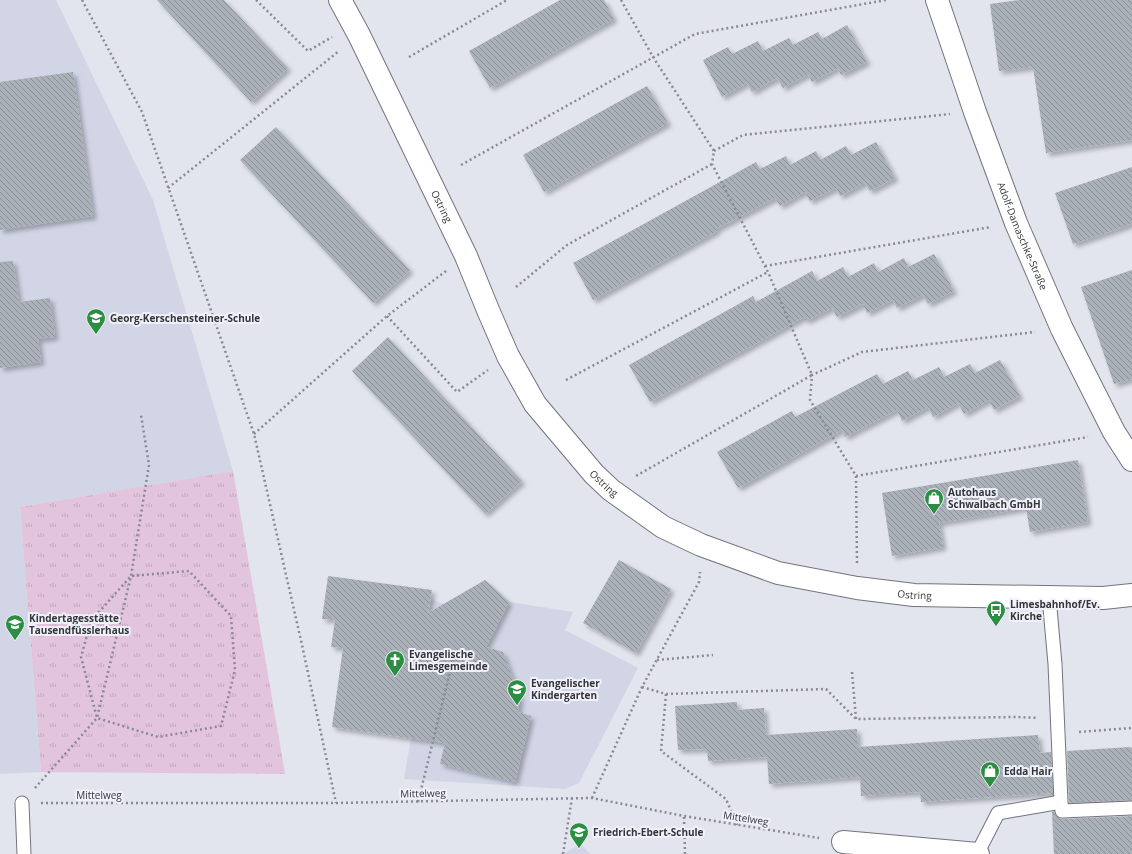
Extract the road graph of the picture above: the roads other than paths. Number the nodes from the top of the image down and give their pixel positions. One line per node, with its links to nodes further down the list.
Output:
1 (340, 0): 5 (street, Ostring)
2 (937, 0): 3 (street, Adolf-Damaschke-Straße)
3 (1132, 460)
4 (1132, 595): 5 (street, Ostring)
5 (1049, 597): 6 (lane)
6 (1061, 802): 8 (lane); 11 (lane)
7 (22, 803): 10 (lane)
8 (1132, 808)
9 (843, 842): 11 (street)
10 (24, 854)
11 (978, 854)

